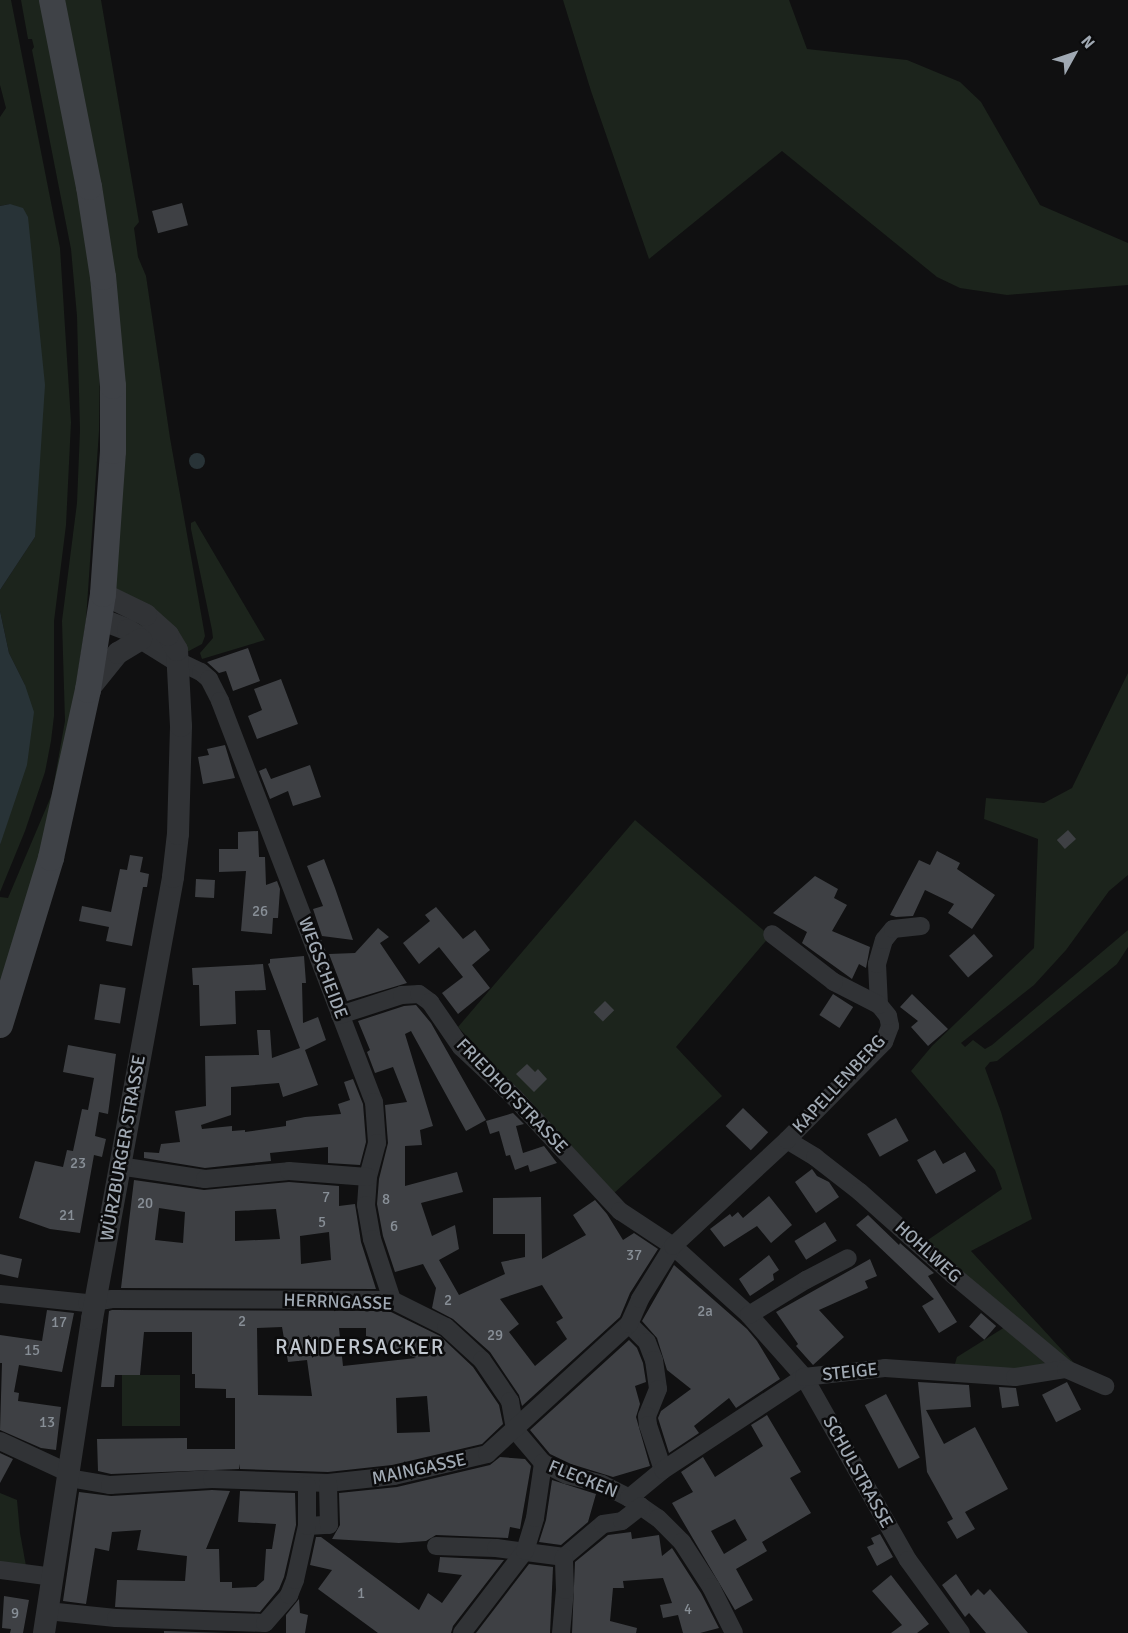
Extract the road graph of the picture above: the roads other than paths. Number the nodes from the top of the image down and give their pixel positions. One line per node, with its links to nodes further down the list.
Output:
1 (52, 0): 2 (main road)
2 (102, 594): 3 (main road); 5 (street, WÜRZBURGER STRASSE)
3 (100, 619): 4 (street); 6 (main road)
4 (141, 639): 5 (street); 6 (street)
5 (178, 662): 10 (street, WEGSCHEIDE); 13 (street, WÜRZBURGER STRASSE)
6 (88, 690): 11 (main road)
7 (921, 926): 9 (street)
8 (772, 934): 9 (street, KAPELLENBERG)
9 (879, 1005): 12 (street, KAPELLENBERG)
10 (340, 1015): 14 (street, WEGSCHEIDE); 15 (street, FRIEDHOFSTRASSE)
11 (0, 1025)
12 (787, 1140): 15 (street, KAPELLENBERG); 22 (street, HOHLWEG)
13 (119, 1166): 14 (street); 19 (street, WÜRZBURGER STRASSE)
14 (368, 1178): 18 (street, WEGSCHEIDE)
15 (673, 1246): 20 (street, SCHULSTRASSE); 21 (street, MAINGASSE)
16 (848, 1258): 20 (street)
17 (0, 1294): 19 (street, HERRNGASSE)
18 (392, 1300): 19 (street, HERRNGASSE); 25 (street, HERRNGASSE)
19 (97, 1302): 29 (street, WÜRZBURGER STRASSE)
20 (749, 1315): 23 (street, SCHULSTRASSE)
21 (629, 1324): 25 (street, MAINGASSE); 28 (street)
22 (1066, 1369): 23 (street, STEIGE); 24 (street)
23 (804, 1377): 28 (street, STEIGE); 44 (street, SCHULSTRASSE)
24 (1105, 1386)
25 (515, 1430): 27 (street, FLECKEN); 30 (street, MAINGASSE)
26 (0, 1441): 29 (street, MAINGASSE)
27 (543, 1463): 32 (street, FLECKEN); 35 (street)
28 (663, 1470): 32 (street, STEIGE)
29 (69, 1476): 31 (street, MAINGASSE); 38 (street, WÜRZBURGER STRASSE)
30 (328, 1484): 31 (street, MAINGASSE); 33 (street)
31 (307, 1485): 33 (street)
32 (635, 1502): 36 (street, STEIGE); 43 (street, FLECKEN)
33 (307, 1526): 40 (street)
34 (436, 1546): 35 (street)
35 (523, 1553): 36 (street); 41 (street)
36 (564, 1557): 42 (street)
37 (0, 1570): 38 (street)
38 (54, 1577): 39 (street, WÜRZBURGER STRASSE)
39 (45, 1622): 40 (street)
40 (270, 1628)
41 (462, 1633)
42 (561, 1633)
43 (734, 1633)
44 (961, 1633)

